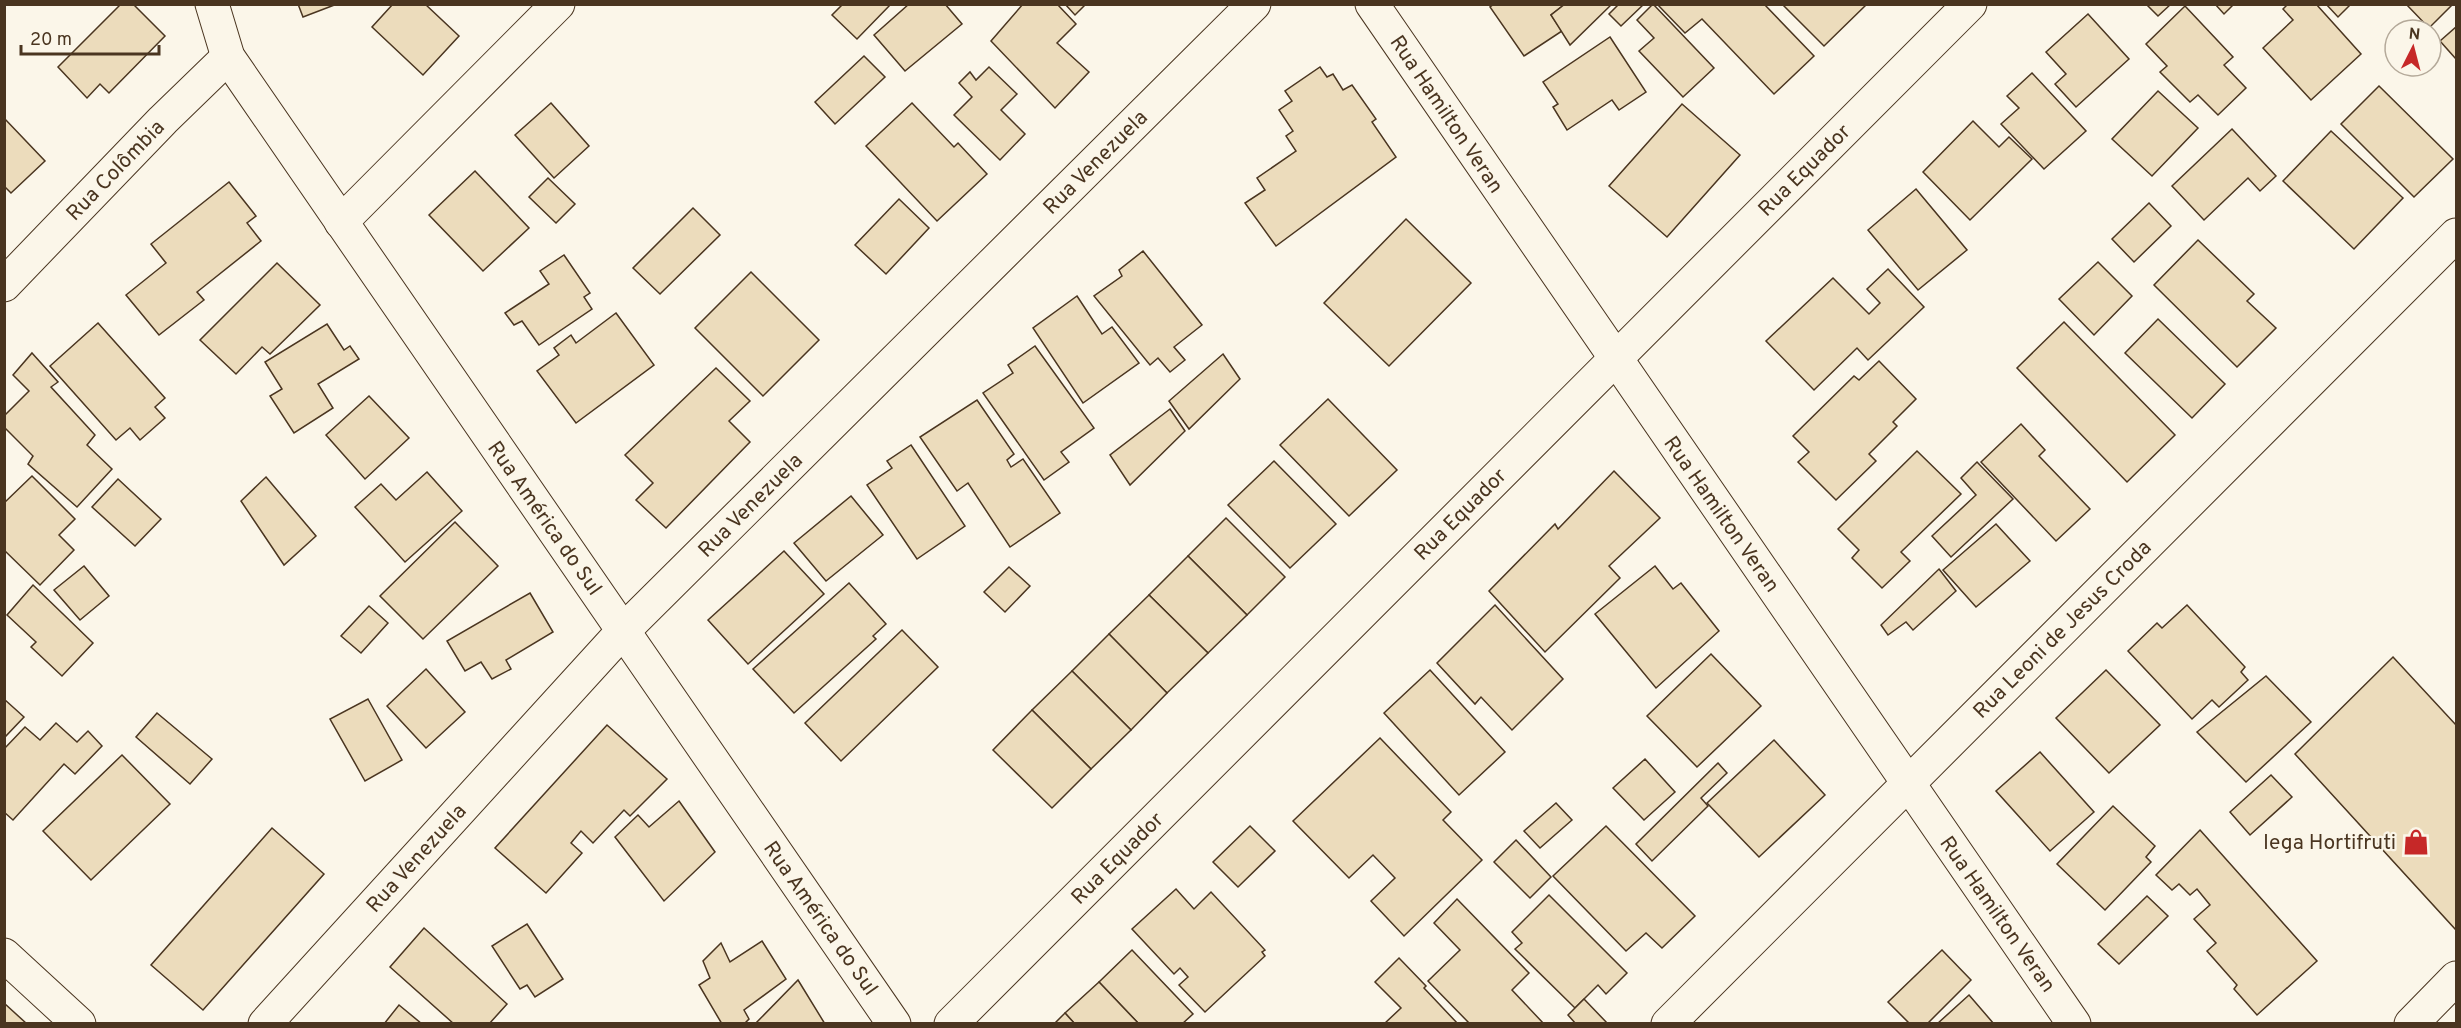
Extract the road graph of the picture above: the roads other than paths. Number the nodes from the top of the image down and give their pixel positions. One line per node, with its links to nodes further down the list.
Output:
1 (212, 4): 6 (street, Rua América do Sul)
2 (558, 4): 7 (street)
3 (1254, 4): 11 (street, Rua Venezuela)
4 (1372, 4): 10 (street, Rua Hamilton Veran)
5 (1970, 4): 10 (street, Rua Equador)
6 (228, 57): 7 (street, Rua América do Sul); 9 (street, Rua Colômbia)
7 (341, 222): 11 (street, Rua América do Sul)
8 (2457, 235): 12 (street, Rua Leoni de Jesus Croda)
9 (4, 285)
10 (1615, 359): 12 (street, Rua Hamilton Veran); 18 (street, Rua Equador)
11 (623, 631): 16 (street, Rua Venezuela); 17 (street, Rua América do Sul)
12 (1908, 783): 19 (street, Rua Leoni de Jesus Croda); 20 (street, Rua Hamilton Veran)
13 (4, 955): 15 (street)
14 (2457, 978): 21 (street)
15 (79, 1023)
16 (265, 1023)
17 (894, 1023)
18 (951, 1023)
19 (1668, 1023)
20 (2074, 1023)
21 (2411, 1023)

